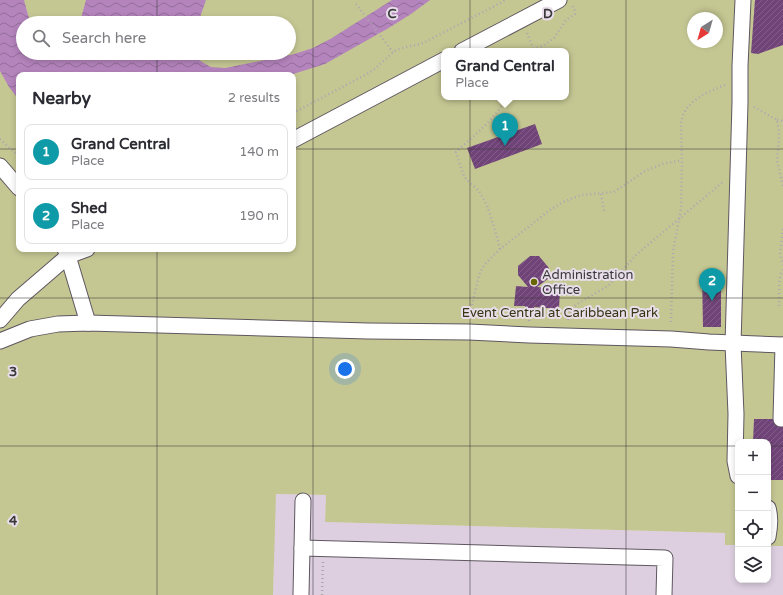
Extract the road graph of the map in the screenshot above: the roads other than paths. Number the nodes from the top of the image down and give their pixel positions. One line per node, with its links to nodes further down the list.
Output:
1 (559, 0): 3 (street)
2 (743, 0): 13 (street)
3 (468, 48)
4 (441, 62): 5 (street)
5 (296, 138)
6 (0, 166): 7 (street)
7 (16, 185)
8 (66, 252): 10 (street)
9 (67, 252): 11 (street)
10 (0, 320)
11 (88, 323): 12 (street); 13 (street)
12 (0, 341)
13 (733, 344): 14 (street); 16 (street)
14 (783, 345): 15 (street)
15 (781, 419)
16 (738, 475)
17 (303, 501): 18 (street)
18 (302, 548): 19 (street); 20 (street)
19 (301, 595)
20 (664, 595)

